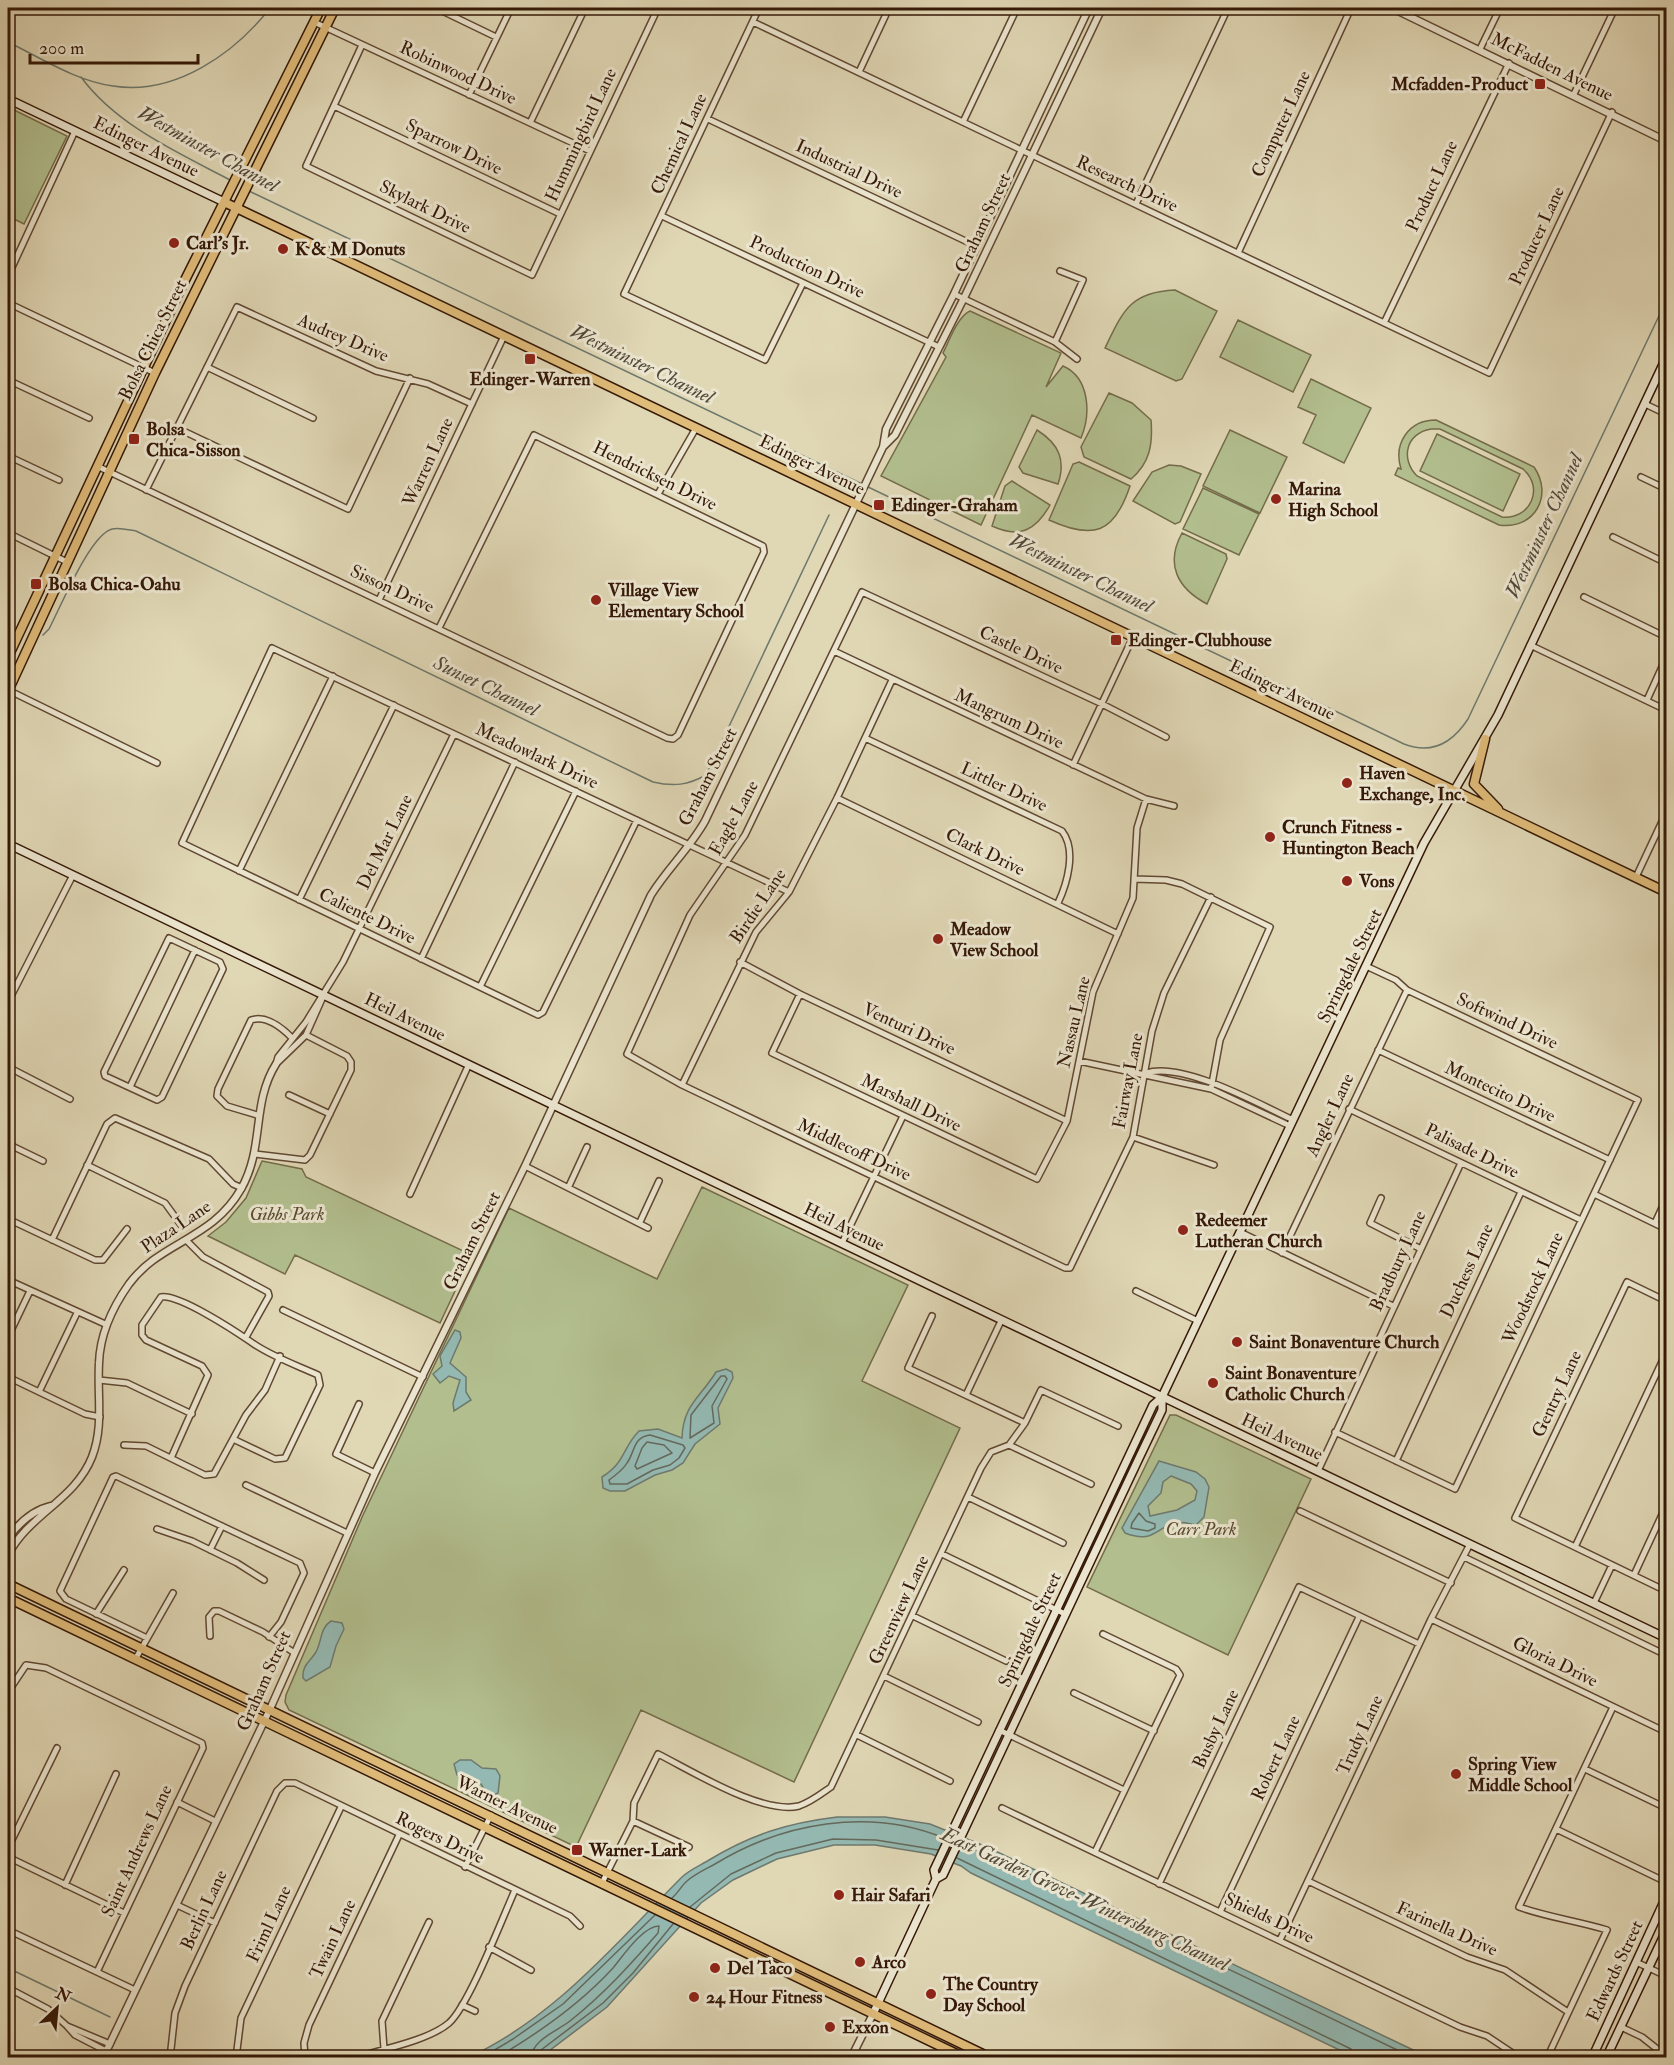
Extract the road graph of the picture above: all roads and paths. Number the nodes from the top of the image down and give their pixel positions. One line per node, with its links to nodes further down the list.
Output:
1 (321, 8): 17 (main road, Bolsa Chica Street)
2 (335, 8): 21 (main road, Bolsa Chica Street)
3 (436, 8): 22 (street)
4 (511, 8): 22 (street)
5 (585, 8): 34 (street)
6 (658, 8): 38 (street, Hummingbird Lane)
7 (759, 8): 18 (street, Chemical Lane)
8 (889, 8): 26 (street)
9 (1017, 8): 33 (street)
10 (1089, 8): 19 (street, Graham Street)
11 (1101, 8): 20 (street, Graham Street)
12 (1228, 8): 41 (street)
13 (1351, 8): 46 (street, Computer Lane)
14 (1392, 8): 24 (street, McFadden Avenue)
15 (1500, 8): 24 (street)
16 (1615, 8): 27 (street)
17 (314, 22): 21 (street, Robinwood Drive); 40 (main road, Bolsa Chica Street)
18 (753, 22): 26 (street, Research Drive); 32 (street, Chemical Lane)
19 (1082, 22): 20 (street); 37 (street, Graham Street)
20 (1092, 27): 39 (street, Graham Street)
21 (326, 28): 23 (street, Robinwood Drive); 42 (main road, Bolsa Chica Street)
22 (496, 37): 28 (street)
23 (363, 45): 28 (street, Robinwood Drive); 30 (street)
24 (1480, 49): 25 (street, McFadden Avenue)
25 (1509, 63): 27 (street, McFadden Avenue); 56 (street, Product Lane)
26 (859, 72): 33 (street, Research Drive)
27 (1574, 94): 31 (street, McFadden Avenue)
28 (469, 95): 34 (street, Robinwood Drive)
29 (8, 99): 35 (main road, Edinger Avenue)
30 (334, 106): 43 (street, Sparrow Drive); 48 (street, Skylark Drive)
31 (1612, 112): 36 (street, McFadden Avenue); 66 (street, Producer Lane)
32 (708, 119): 44 (street, Chemical Lane); 45 (street, Industrial Drive)
33 (963, 122): 37 (street, Research Drive)
34 (530, 123): 38 (street, Robinwood Drive)
35 (75, 131): 40 (main road, Edinger Avenue); 49 (street)
36 (1666, 141)
37 (1022, 150): 39 (street, Research Drive); 45 (street, Graham Street)
38 (590, 151): 43 (street, Hummingbird Lane)
39 (1032, 155): 41 (street, Research Drive); 54 (street, Graham Street)
40 (224, 202): 42 (main road, Edinger Avenue); 51 (main road, Bolsa Chica Street)
41 (1136, 204): 46 (street, Research Drive)
42 (236, 208): 52 (main road, Bolsa Chica Street); 57 (main road, Edinger Avenue)
43 (560, 214): 48 (street, Hummingbird Lane)
44 (662, 216): 50 (street, Production Drive); 50 (street, Chemical Lane)
45 (976, 246): 53 (street, Graham Street)
46 (1238, 253): 56 (street, Research Drive)
47 (1060, 271): 59 (street)
48 (532, 275)
49 (8, 276)
50 (803, 282): 58 (street, Production Drive)
51 (183, 284): 52 (main road); 64 (main road, Bolsa Chica Street)
52 (196, 290): 65 (main road, Bolsa Chica Street)
53 (954, 294): 54 (street); 58 (street, Graham Street)
54 (964, 298): 59 (street); 60 (street, Graham Street)
55 (8, 303): 64 (street)
56 (1384, 322): 66 (street, Research Drive)
57 (504, 336): 69 (street, Warren Lane); 75 (main road, Edinger Avenue)
58 (931, 342): 60 (street, Production Drive); 76 (street, Graham Street)
59 (1055, 342): 62 (street)
60 (939, 347): 76 (street, Graham Street)
61 (1666, 358): 70 (main road, Springdale Street)
62 (1077, 359)
63 (207, 367): 67 (street, Audrey Drive); 73 (street); 74 (street)
64 (144, 368): 65 (street); 78 (main road, Bolsa Chica Street)
65 (155, 373): 79 (main road, Bolsa Chica Street)
66 (1489, 373)
67 (410, 378): 69 (street, Audrey Drive); 74 (street)
68 (8, 380): 72 (street)
69 (472, 404): 93 (street, Warren Lane)
70 (1645, 404): 71 (street); 97 (main road, Springdale Street)
71 (1666, 414)
72 (89, 418)
73 (313, 418)
74 (177, 428): 83 (street)
75 (696, 428): 84 (street); 85 (main road, Edinger Avenue)
76 (883, 447): 85 (street, Graham Street)
77 (8, 456): 81 (street)
78 (97, 466): 79 (street, Sisson Drive); 88 (main road, Bolsa Chica Street)
79 (109, 472): 83 (street, Sisson Drive); 89 (main road, Bolsa Chica Street)
80 (1641, 477): 82 (street)
81 (59, 480)
82 (1666, 489)
83 (146, 490): 93 (street, Sisson Drive)
84 (658, 494): 94 (street, Hendricksen Drive); 111 (street, Hendricksen Drive)
85 (856, 504): 95 (main road, Edinger Avenue); 124 (street, Graham Street)
86 (8, 533): 88 (street)
87 (1613, 537): 90 (street)
88 (54, 556): 89 (street); 99 (main road, Bolsa Chica Street)
89 (67, 562): 103 (main road, Bolsa Chica Street)
90 (1666, 563)
91 (862, 592): 98 (street, Eagle Lane); 105 (street, Castle Drive)
92 (1584, 597): 96 (street)
93 (379, 600): 94 (street, Sisson Drive)
94 (439, 628): 111 (street, Sisson Drive)
95 (1133, 637): 105 (street); 116 (main road, Edinger Avenue)
96 (1666, 637)
97 (1530, 645): 104 (street); 112 (main road, Springdale Street)
98 (834, 651): 102 (street, Mangrum Drive); 127 (street, Eagle Lane)
99 (8, 657)
100 (1666, 658): 104 (street)
101 (333, 676): 106 (street, Meadowlark Drive); 126 (street, Meadowlark Drive); 128 (street)
102 (892, 680): 110 (street, Birdie Lane); 115 (street, Mangrum Drive)
103 (8, 690): 114 (street)
104 (1647, 700): 107 (street)
105 (1102, 704): 109 (street, Castle Drive); 115 (street)
106 (394, 705): 108 (street, Meadowlark Drive); 135 (street)
107 (1666, 710)
108 (454, 734): 113 (street, Meadowlark Drive); 137 (street, Del Mar Lane)
109 (1167, 737)
110 (865, 738): 118 (street, Birdie Lane); 136 (street, Littler Drive)
111 (673, 739)
112 (1485, 739): 116 (main road, Springdale Street); 122 (main road)
113 (515, 762): 117 (street, Meadowlark Drive); 142 (street)
114 (157, 763)
115 (1073, 765): 119 (street, Mangrum Drive)
116 (1453, 790): 122 (main road, Edinger Avenue); 144 (main road, Springdale Street)
117 (576, 791): 123 (street, Meadowlark Drive); 145 (street)
118 (837, 798): 132 (street, Birdie Lane); 136 (street, Clark Drive)
119 (1146, 799): 120 (street, Mangrum Drive); 131 (street, Nassau Lane)
120 (1174, 806)
121 (1666, 813): 130 (street)
122 (1502, 814): 130 (main road, Edinger Avenue)
123 (637, 820): 124 (street, Meadowlark Drive); 145 (street, Caliente Drive)
124 (689, 843): 127 (street, Meadowlark Drive); 165 (street, Graham Street)
125 (8, 844): 129 (main road, Heil Avenue)
126 (182, 845): 128 (street, Caliente Drive)
127 (728, 861): 132 (street, Meadowlark Drive); 153 (street, Eagle Lane)
128 (239, 871): 135 (street, Caliente Drive)
129 (74, 875): 139 (main road, Heil Avenue); 149 (street)
130 (1636, 877): 133 (main road, Edinger Avenue)
131 (1134, 879): 134 (street); 138 (street, Nassau Lane)
132 (789, 892): 143 (street, Birdie Lane)
133 (1666, 892)
134 (1211, 897): 158 (street, Fairway Lane); 160 (street)
135 (299, 900): 137 (street, Caliente Drive)
136 (1058, 903): 138 (street, Clark Drive)
137 (360, 929): 142 (street, Caliente Drive); 148 (street, Del Mar Lane)
138 (1118, 934): 154 (street, Nassau Lane)
139 (217, 944): 141 (street); 148 (main road, Heil Avenue)
140 (195, 950): 141 (street); 161 (street); 161 (street)
141 (211, 958): 161 (street)
142 (421, 959): 145 (street, Caliente Drive)
143 (740, 962): 147 (street, Venturi Drive); 159 (street, Birdie Lane)
144 (1366, 966): 146 (street, Softwind Drive); 171 (main road, Springdale Street)
145 (480, 987)
146 (1407, 990): 152 (street, Angler Lane); 164 (street, Softwind Drive)
147 (800, 994): 169 (street, Marshall Drive); 170 (street, Venturi Drive)
148 (324, 995): 150 (street, Plaza Lane); 151 (street, Plaza Lane); 156 (main road, Heil Avenue)
149 (8, 1002)
150 (306, 1035): 155 (street, Plaza Lane); 167 (street)
151 (291, 1037): 155 (street, Plaza Lane); 168 (street)
152 (1378, 1050): 166 (street, Angler Lane); 176 (street, Montecito Drive)
153 (627, 1054): 159 (street, Middlecoff Drive)
154 (1079, 1061): 158 (street); 170 (street, Nassau Lane)
155 (276, 1064): 168 (street, Plaza Lane)
156 (469, 1064): 165 (main road, Heil Avenue); 188 (street)
157 (8, 1068): 163 (street)
158 (1146, 1073): 160 (street); 172 (street, Fairway Lane)
159 (682, 1085): 182 (street, Middlecoff Drive)
160 (1212, 1086): 171 (street)
161 (130, 1087)
162 (289, 1095): 167 (street)
163 (70, 1099)
164 (1638, 1100): 176 (street, Woodstock Lane)
165 (554, 1105): 181 (street, Graham Street); 203 (main road, Heil Avenue)
166 (1349, 1109): 178 (street, Palisade Drive); 205 (street, Angler Lane)
167 (330, 1114): 175 (street)
168 (257, 1115): 175 (street, Plaza Lane)
169 (903, 1116): 182 (street); 183 (street, Marshall Drive)
170 (1067, 1121): 183 (street, Nassau Lane)
171 (1292, 1123): 200 (main road, Springdale Street)
172 (1133, 1137): 180 (street); 206 (street, Fairway Lane)
173 (8, 1144): 177 (street)
174 (587, 1147): 185 (street)
175 (255, 1154): 186 (street, Plaza Lane)
176 (1610, 1160): 189 (street, Woodstock Lane)
177 (43, 1161)
178 (1461, 1163): 187 (street, Palisade Drive); 204 (street, Bradbury Lane)
179 (87, 1165): 186 (street); 196 (street); 201 (street)
180 (1214, 1165)
181 (525, 1166): 185 (street); 223 (street, Graham Street)
182 (874, 1176): 203 (street); 206 (street, Middlecoff Drive)
183 (1037, 1179)
184 (659, 1181): 194 (street)
185 (569, 1186): 194 (street)
186 (242, 1188): 202 (street, Plaza Lane)
187 (1521, 1192): 193 (street, Palisade Drive); 238 (street, Duchess Lane)
188 (410, 1194)
189 (1594, 1194): 193 (street, Woodstock Lane); 195 (street)
190 (1381, 1198): 204 (street)
191 (1666, 1199): 195 (street)
192 (8, 1219): 201 (street)
193 (1581, 1220): 238 (street, Woodstock Lane)
194 (640, 1222): 198 (street)
195 (1655, 1223): 199 (street)
196 (181, 1224)
197 (128, 1228): 201 (street)
198 (648, 1228)
199 (1666, 1228)
200 (1240, 1232): 205 (street); 216 (main road, Springdale Street)
201 (51, 1240)
202 (187, 1241): 217 (street, Plaza Lane); 219 (street)
203 (842, 1243): 215 (main road, Heil Avenue)
204 (1421, 1249): 211 (street, Bradbury Lane)
205 (1282, 1253): 211 (street)
206 (1070, 1268)
207 (8, 1280): 208 (street)
208 (30, 1291): 213 (street); 218 (street)
209 (1136, 1291): 216 (street)
210 (1666, 1301): 253 (street, Gentry Lane)
211 (1393, 1306): 233 (street, Bradbury Lane)
212 (282, 1310): 223 (street)
213 (77, 1313): 217 (street); 225 (street)
214 (932, 1316): 226 (street)
215 (1001, 1320): 226 (street); 227 (main road, Heil Avenue)
216 (1198, 1321): 227 (main road, Springdale Street)
217 (105, 1324): 224 (street, Plaza Lane)
218 (8, 1337)
219 (246, 1337): 221 (street); 229 (street)
220 (1666, 1353): 253 (street)
221 (280, 1356): 234 (street); 234 (street)
222 (8, 1377): 225 (street)
223 (423, 1377): 240 (street, Graham Street)
224 (99, 1380): 229 (street); 230 (street, Plaza Lane)
225 (39, 1392): 230 (street)
226 (966, 1395): 231 (street)
227 (1162, 1397): 239 (main road, Heil Avenue); 268 (main road, Springdale Street); 270 (main road, Springdale Street)
228 (359, 1404): 240 (street)
229 (192, 1414): 237 (street)
230 (100, 1417): 244 (street, Plaza Lane)
231 (1026, 1423): 232 (street, Greenview Lane); 236 (street, Greenview Lane)
232 (1118, 1426)
233 (1335, 1432): 238 (street); 239 (street, Bradbury Lane)
234 (233, 1438): 237 (street)
235 (124, 1445): 237 (street)
236 (1009, 1445): 241 (street); 243 (street, Greenview Lane)
237 (171, 1458)
238 (1396, 1461)
239 (1318, 1471): 252 (main road, Heil Avenue)
240 (375, 1473): 249 (street, Graham Street)
241 (1091, 1484)
242 (246, 1485): 249 (street)
243 (968, 1497): 251 (street); 255 (street, Greenview Lane)
244 (52, 1506): 250 (street, Plaza Lane); 256 (street, Plaza Lane)
245 (1666, 1506): 260 (street)
246 (1300, 1511): 262 (street)
247 (222, 1526): 254 (street); 269 (street); 276 (street)
248 (157, 1529): 254 (street)
249 (347, 1533): 281 (street, Graham Street)
250 (8, 1538)
251 (1063, 1543)
252 (1470, 1544): 257 (street, Trudy Lane); 267 (main road, Heil Avenue)
253 (1575, 1547): 258 (street)
254 (210, 1550): 261 (street)
255 (942, 1554): 268 (street); 271 (street, Greenview Lane)
256 (8, 1556)
257 (1464, 1557): 262 (street, Trudy Lane); 282 (street)
258 (1612, 1565): 260 (street); 267 (street)
259 (124, 1570): 269 (street)
260 (1634, 1575): 264 (street)
261 (264, 1581)
262 (1451, 1583): 273 (street, Trudy Lane)
263 (8, 1584): 280 (main road, Warner Avenue)
264 (1666, 1591)
265 (173, 1593): 277 (street)
266 (8, 1598): 283 (main road, Warner Avenue)
267 (1594, 1603): 278 (main road, Heil Avenue)
268 (1055, 1610): 270 (street); 292 (main road, Springdale Street)
269 (96, 1614): 277 (street)
270 (1065, 1614): 296 (main road, Springdale Street)
271 (913, 1616): 284 (street); 285 (street, Greenview Lane)
272 (1359, 1617): 279 (street); 323 (street, Busby Lane); 328 (street, Robert Lane)
273 (1431, 1619): 279 (street, Trudy Lane); 288 (street, Gloria Drive)
274 (1103, 1634): 293 (street)
275 (210, 1636): 276 (street)
276 (269, 1637): 281 (street)
277 (147, 1638): 280 (street)
278 (1666, 1638)
279 (1419, 1644): 320 (street, Trudy Lane)
280 (140, 1648): 283 (street); 289 (main road, Warner Avenue)
281 (293, 1652): 289 (street, Graham Street)
282 (1666, 1655)
283 (136, 1659): 290 (main road, Warner Avenue)
284 (1006, 1661)
285 (884, 1676): 291 (street); 295 (street, Greenview Lane)
286 (8, 1692): 303 (street, Saint Andrews Lane)
287 (1074, 1693): 293 (street)
288 (1613, 1707): 294 (street, Gloria Drive); 298 (street)
289 (270, 1709): 290 (street, Graham Street); 307 (main road, Warner Avenue)
290 (264, 1721): 308 (street, Graham Street); 310 (main road, Warner Avenue)
291 (978, 1722)
292 (999, 1730): 296 (street); 319 (main road, Springdale Street)
293 (1154, 1731): 302 (street)
294 (1666, 1732)
295 (857, 1735): 300 (street); 309 (street, Greenview Lane)
296 (1009, 1735): 302 (street); 319 (main road, Springdale Street)
297 (57, 1748): 314 (street)
298 (1585, 1769): 306 (street); 311 (street)
299 (116, 1774): 324 (street)
300 (950, 1781)
301 (285, 1784): 304 (street, Rogers Drive); 331 (street, Berlin Lane)
302 (1124, 1790): 315 (street)
303 (177, 1802): 308 (street); 329 (street, Saint Andrews Lane)
304 (341, 1807): 312 (street, Rogers Drive); 362 (street, Friml Lane)
305 (1002, 1808): 315 (street, Shields Drive)
306 (1666, 1808)
307 (491, 1815): 310 (street); 318 (main road, Warner Avenue)
308 (215, 1821): 327 (street, Graham Street)
309 (633, 1821): 313 (street); 318 (street)
310 (485, 1828): 317 (street); 322 (main road, Warner Avenue)
311 (1556, 1829): 321 (street); 351 (street)
312 (399, 1835): 317 (street, Rogers Drive); 363 (street, Twain Lane)
313 (689, 1846)
314 (8, 1848)
315 (1095, 1852): 323 (street, Shields Drive)
316 (8, 1857): 324 (street)
317 (465, 1867): 325 (street, Rogers Drive)
318 (607, 1872): 322 (street); 333 (main road, Warner Avenue)
319 (936, 1879): 348 (main road, Springdale Street)
320 (1308, 1881): 337 (street, Trudy Lane); 351 (street, Farinella Drive)
321 (1666, 1882)
322 (602, 1883): 332 (main road, Warner Avenue)
323 (1159, 1884): 328 (street, Shields Drive)
324 (65, 1885): 329 (street)
325 (514, 1890): 334 (street, Rogers Drive); 339 (street)
326 (1666, 1898): 341 (main road, Edwards Street)
327 (177, 1905): 331 (street); 347 (street, Graham Street)
328 (1220, 1912): 337 (street, Shields Drive)
329 (124, 1913): 344 (street, Saint Andrews Lane)
330 (429, 1922): 357 (street)
331 (215, 1923): 361 (street, Berlin Lane)
332 (683, 1923): 333 (main road); 340 (main road, Warner Avenue)
333 (715, 1924): 338 (main road, Warner Avenue)
334 (580, 1926)
335 (8, 1930): 344 (street)
336 (1666, 1931): 342 (main road, Edwards Street)
337 (1280, 1940): 367 (street, Shields Drive)
338 (749, 1941): 340 (main road); 348 (main road, Warner Avenue)
339 (489, 1947): 343 (street); 349 (street)
340 (744, 1951): 352 (main road, Warner Avenue)
341 (1636, 1962): 342 (street); 369 (main road, Edwards Street)
342 (1649, 1968): 345 (street); 354 (main road, Edwards Street)
343 (531, 1970)
344 (97, 1972): 347 (street)
345 (1666, 1976)
346 (8, 1988): 353 (street)
347 (135, 1990): 355 (street, Graham Street)
348 (878, 2003): 352 (main road, Springdale Street); 359 (main road, Warner Avenue)
349 (462, 2005): 350 (street); 357 (street)
350 (475, 2011)
351 (1568, 2012): 368 (street)
352 (873, 2014): 356 (main road, Warner Avenue); 365 (street, Springdale Street)
353 (67, 2026): 355 (street); 358 (street)
354 (1621, 2027): 360 (street); 370 (main road, Edwards Street)
355 (110, 2044): 358 (street, Graham Street)
356 (940, 2045): 359 (main road); 366 (main road, Warner Avenue)
357 (384, 2049): 364 (street)
358 (105, 2054)
359 (988, 2056)
360 (1666, 2056)
361 (170, 2058)
362 (236, 2058)
363 (305, 2058)
364 (353, 2058)
365 (851, 2058)
366 (965, 2058)
367 (1520, 2058)
368 (1547, 2058)
369 (1592, 2058)
370 (1606, 2058)

